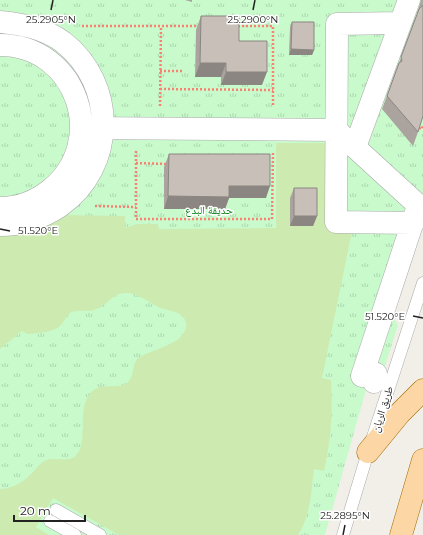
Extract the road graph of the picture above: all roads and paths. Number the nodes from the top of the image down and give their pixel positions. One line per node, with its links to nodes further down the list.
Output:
1 (409, 0): 3 (street)
2 (0, 22): 12 (street)
3 (400, 23): 15 (street); 16 (street)
4 (161, 26): 6 (path)
5 (0, 45): 11 (street)
6 (160, 71): 7 (path); 8 (path)
7 (184, 71)
8 (160, 89): 9 (path); 14 (path)
9 (272, 90)
10 (423, 125): 13 (path)
11 (81, 128): 12 (street); 22 (street)
12 (103, 128): 14 (street); 19 (street)
13 (419, 128)
14 (160, 129): 15 (street)
15 (336, 130): 16 (street); 20 (street)
16 (355, 147): 20 (street)
17 (136, 163): 18 (path)
18 (173, 164)
19 (65, 203): 21 (path); 23 (street)
20 (418, 206): 25 (street)
21 (136, 207)
22 (0, 208)
23 (0, 225)
24 (423, 283): 27 (lane, طريق الريان)
25 (374, 382)
26 (423, 390): 27 (main road)
27 (368, 452): 33 (lane, طريق الريان)
28 (423, 460): 34 (main road)
29 (56, 510): 32 (lane)
30 (50, 521): 31 (lane)
31 (75, 535)
32 (100, 535)
33 (343, 535)
34 (401, 535)

